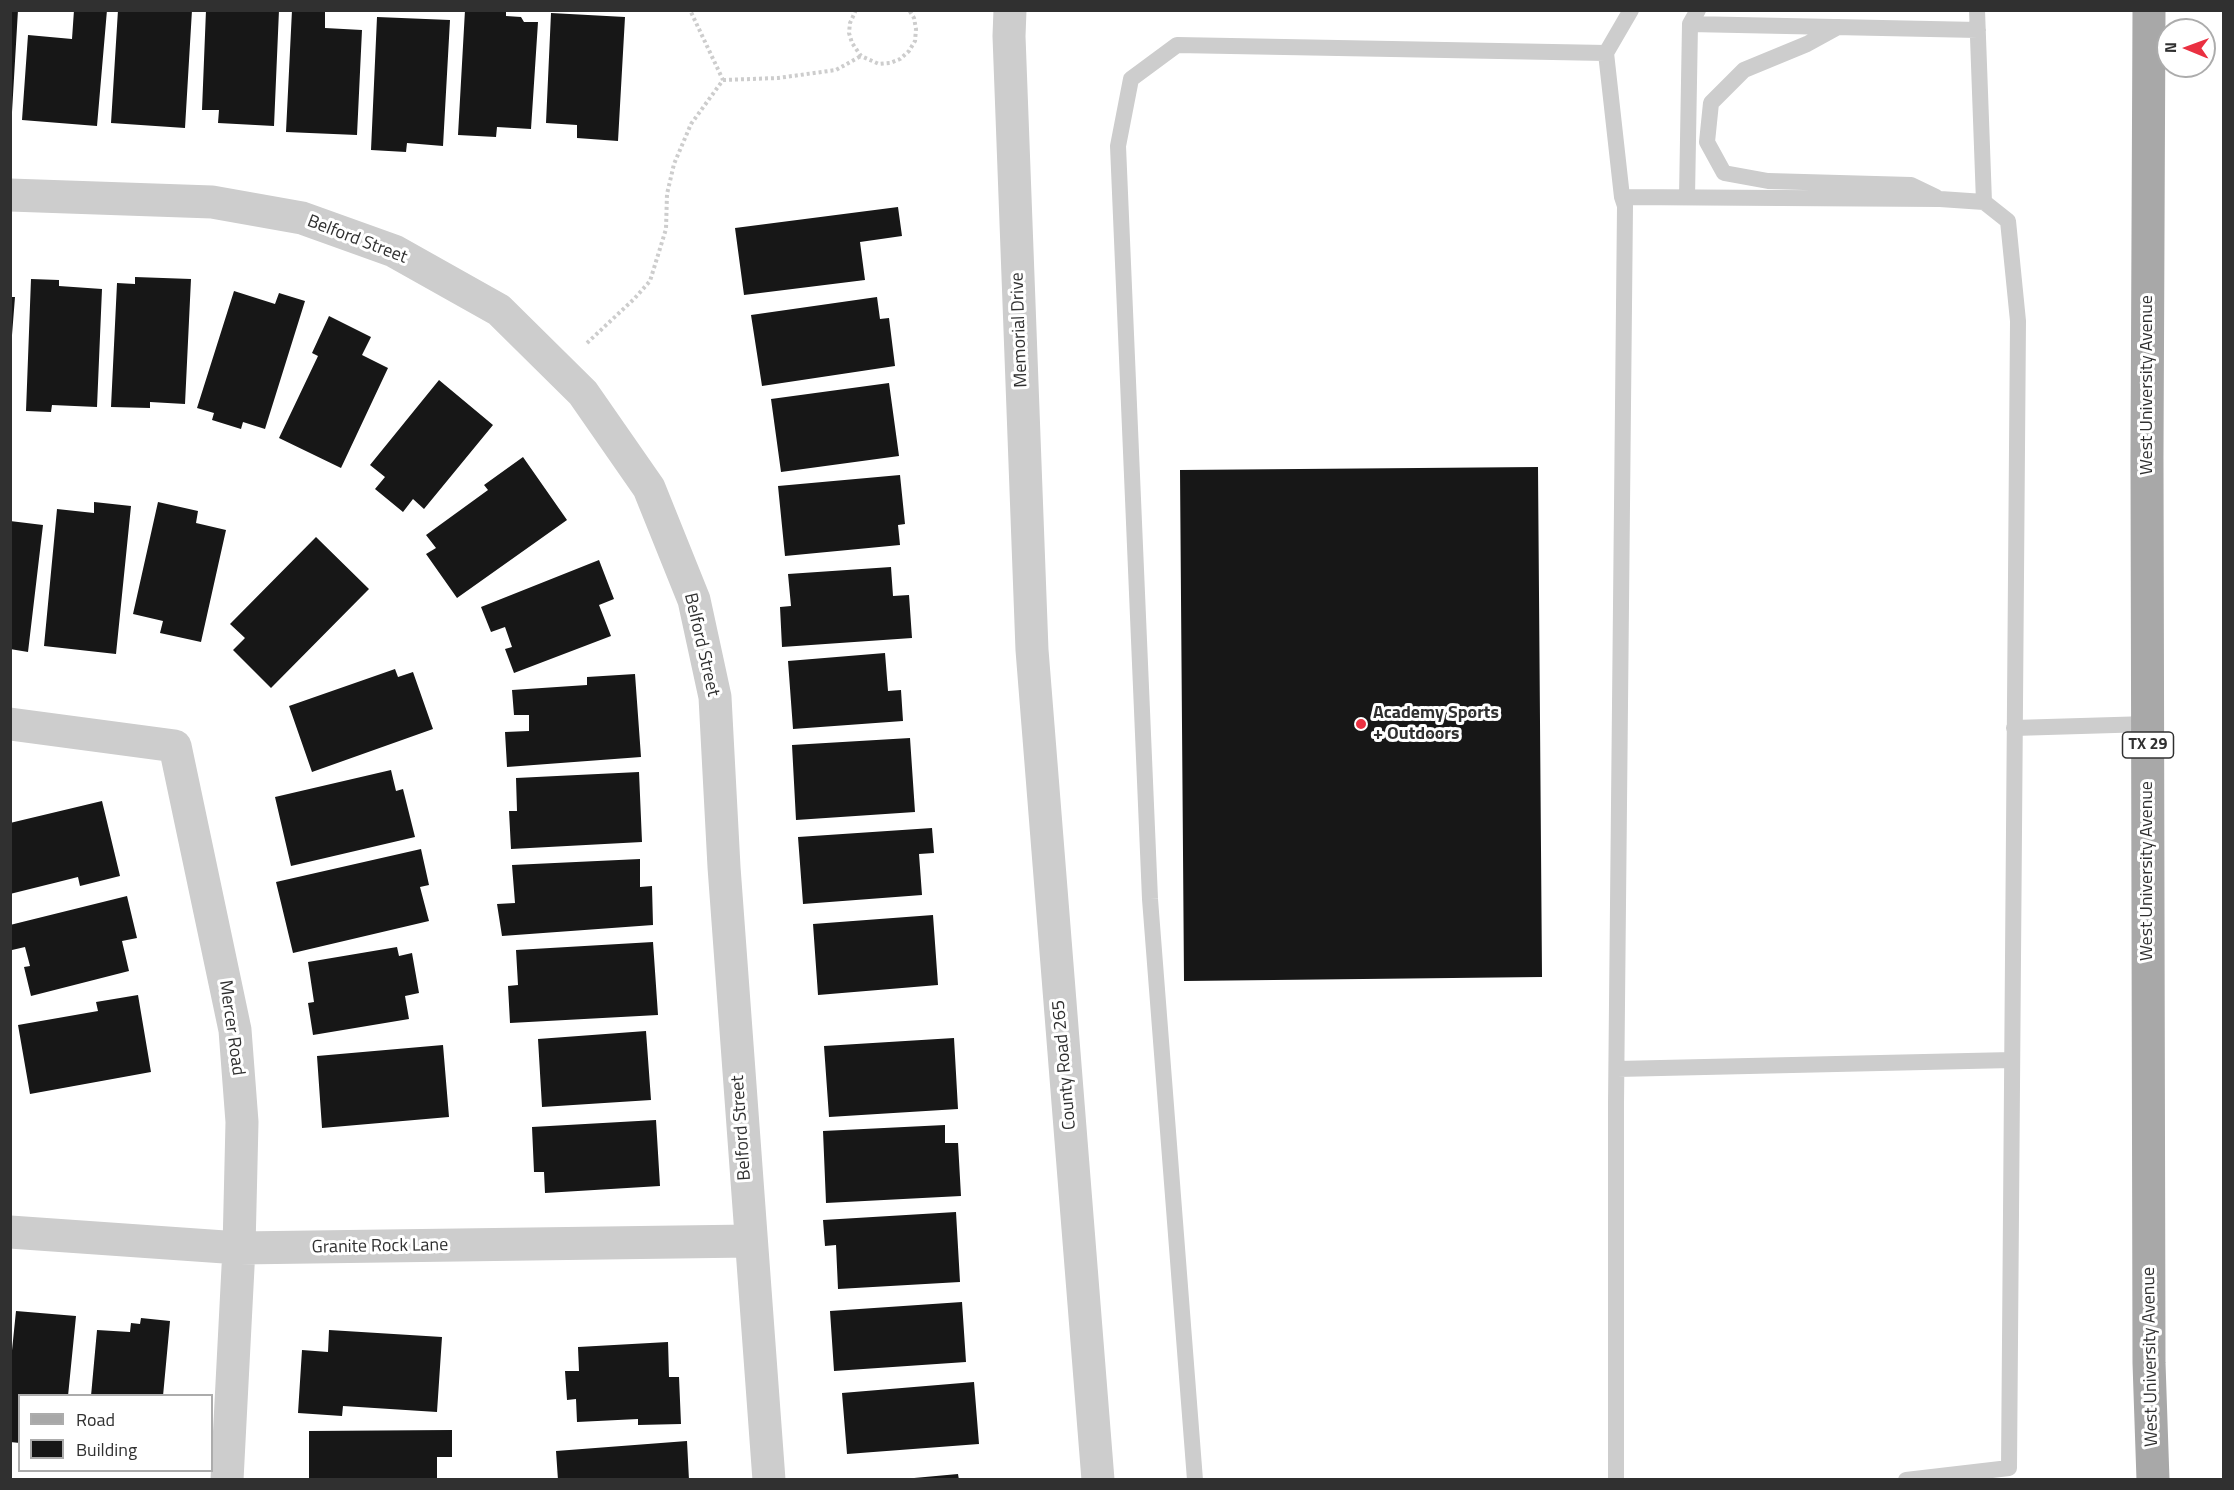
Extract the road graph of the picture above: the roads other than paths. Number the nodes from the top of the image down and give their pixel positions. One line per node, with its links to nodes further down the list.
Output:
1 (1010, 10): 14 (street, Memorial Drive)
2 (1631, 10): 8 (lane)
3 (1977, 10): 7 (lane)
4 (2149, 10): 16 (main road, West University Avenue / TX 29)
5 (1694, 17): 6 (lane); 11 (lane)
6 (1838, 27): 7 (lane); 12 (lane)
7 (1978, 30): 13 (lane)
8 (1606, 53): 10 (lane); 26 (lane)
9 (10, 195): 21 (street, Belford Street)
10 (1622, 197): 11 (lane); 19 (lane)
11 (1687, 197): 12 (lane)
12 (1940, 199): 13 (lane)
13 (1984, 202): 17 (lane)
14 (1032, 650): 25 (street, County Road 265)
15 (10, 724): 22 (street, Mercer Road)
16 (2148, 724): 17 (lane); 29 (main road, West University Avenue / TX 29)
17 (2014, 728): 18 (lane)
18 (2012, 1059): 19 (lane); 28 (lane)
19 (1617, 1069): 27 (lane)
20 (10, 1232): 22 (street, Granite Rock Lane)
21 (750, 1241): 22 (street, Granite Rock Lane); 24 (street, Belford Street)
22 (239, 1248): 23 (street, Mercer Road)
23 (227, 1479)
24 (769, 1479)
25 (1098, 1479)
26 (1195, 1479)
27 (1616, 1479)
28 (1906, 1479)
29 (2153, 1479)

